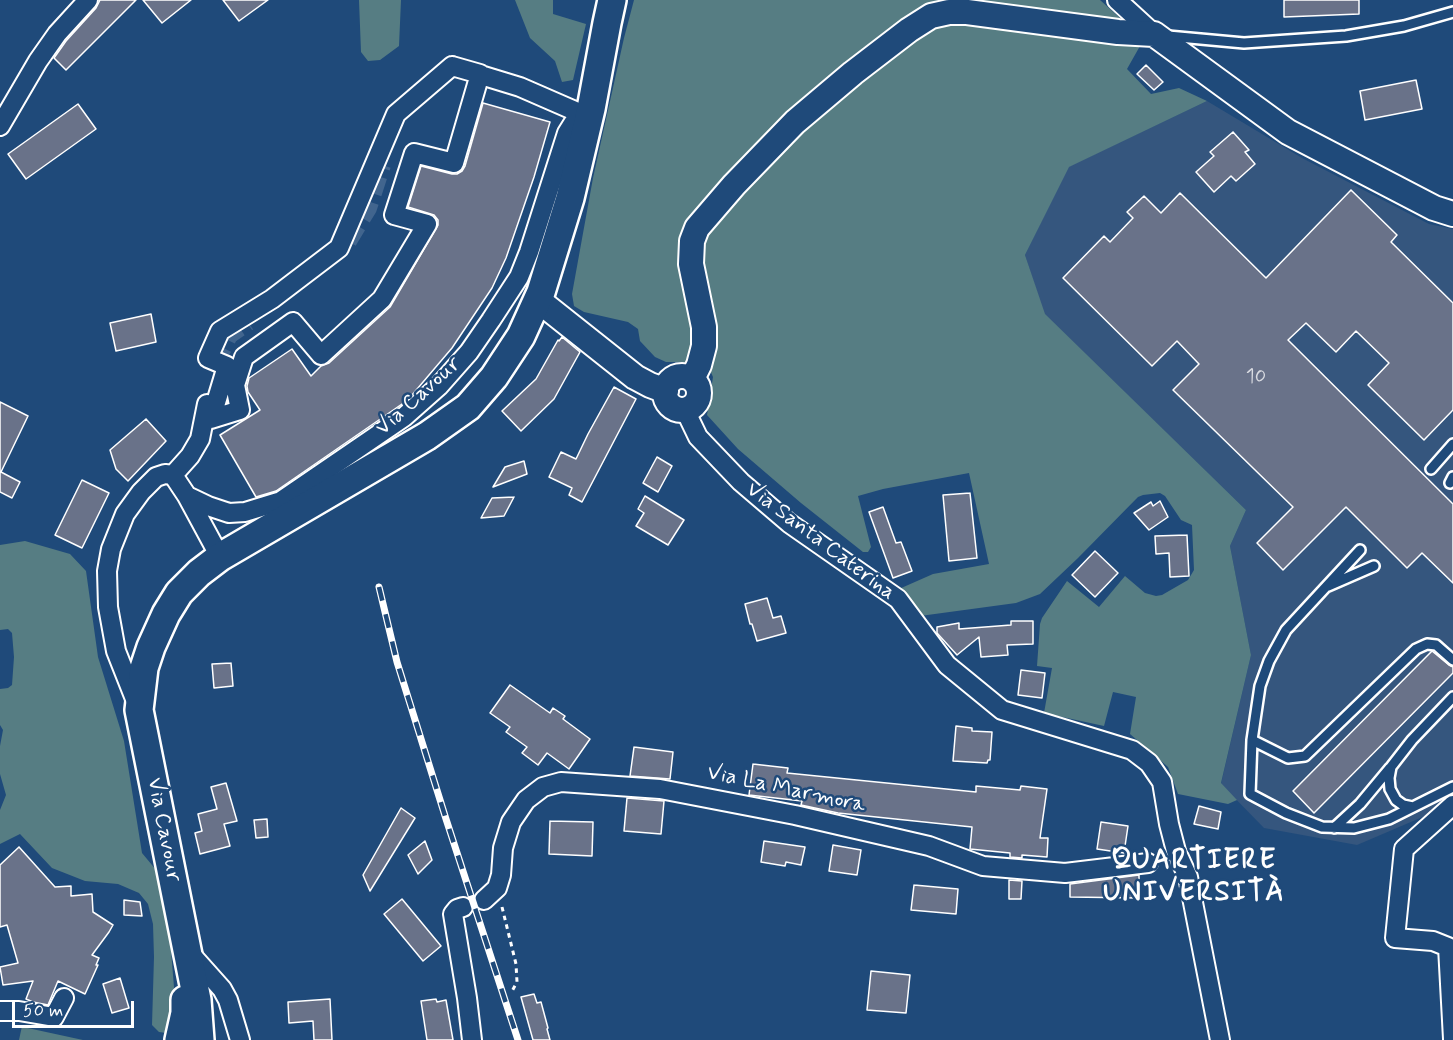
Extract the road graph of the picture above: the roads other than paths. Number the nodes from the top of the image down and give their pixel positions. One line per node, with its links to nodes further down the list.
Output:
1 (88, 0): 8 (street)
2 (612, 0): 7 (main road, Via Cavour)
3 (1117, 0): 5 (street)
4 (1453, 12): 5 (lane)
5 (1154, 34): 9 (street); 13 (street)
6 (484, 76): 7 (street)
7 (586, 112): 11 (main road, Via Cavour); 19 (street, Via Cavour)
8 (0, 126)
9 (1453, 214)
10 (427, 224): 10 (street)
11 (538, 300): 14 (street, Via Santa Caterina); 21 (main road, Via Cavour)
12 (215, 364): 18 (street)
13 (692, 379): 14 (street); 15 (street)
14 (666, 391): 15 (street, Via Santa Caterina)
15 (685, 410): 44 (street, Via Santa Caterina)
16 (1453, 444): 17 (lane)
17 (1431, 469)
18 (173, 475): 19 (street); 26 (street, Via Cavour)
19 (187, 496): 21 (street)
20 (1360, 550): 23 (lane)
21 (220, 557): 26 (main road, Via Cavour)
22 (1374, 566): 23 (lane)
23 (1323, 588): 27 (lane)
24 (1453, 660): 27 (lane)
25 (1453, 697): 28 (lane)
26 (139, 710): 36 (main road, Via Cavour)
27 (1252, 740): 32 (lane)
28 (1391, 767): 31 (lane); 32 (lane)
29 (1453, 787): 31 (lane)
30 (1453, 805): 39 (street)
31 (1413, 807): 32 (lane)
32 (1334, 828)
33 (1148, 863): 34 (street, Via La Marmora)
34 (490, 894)
35 (464, 907): 43 (street)
36 (188, 950): 40 (main road, Via Cavour); 41 (main road, Via Cavour); 42 (street)
37 (64, 998): 38 (street)
38 (0, 1011)
39 (1453, 1039)
40 (179, 1040)
41 (200, 1040)
42 (240, 1040)
43 (472, 1040)
44 (1220, 1040)

